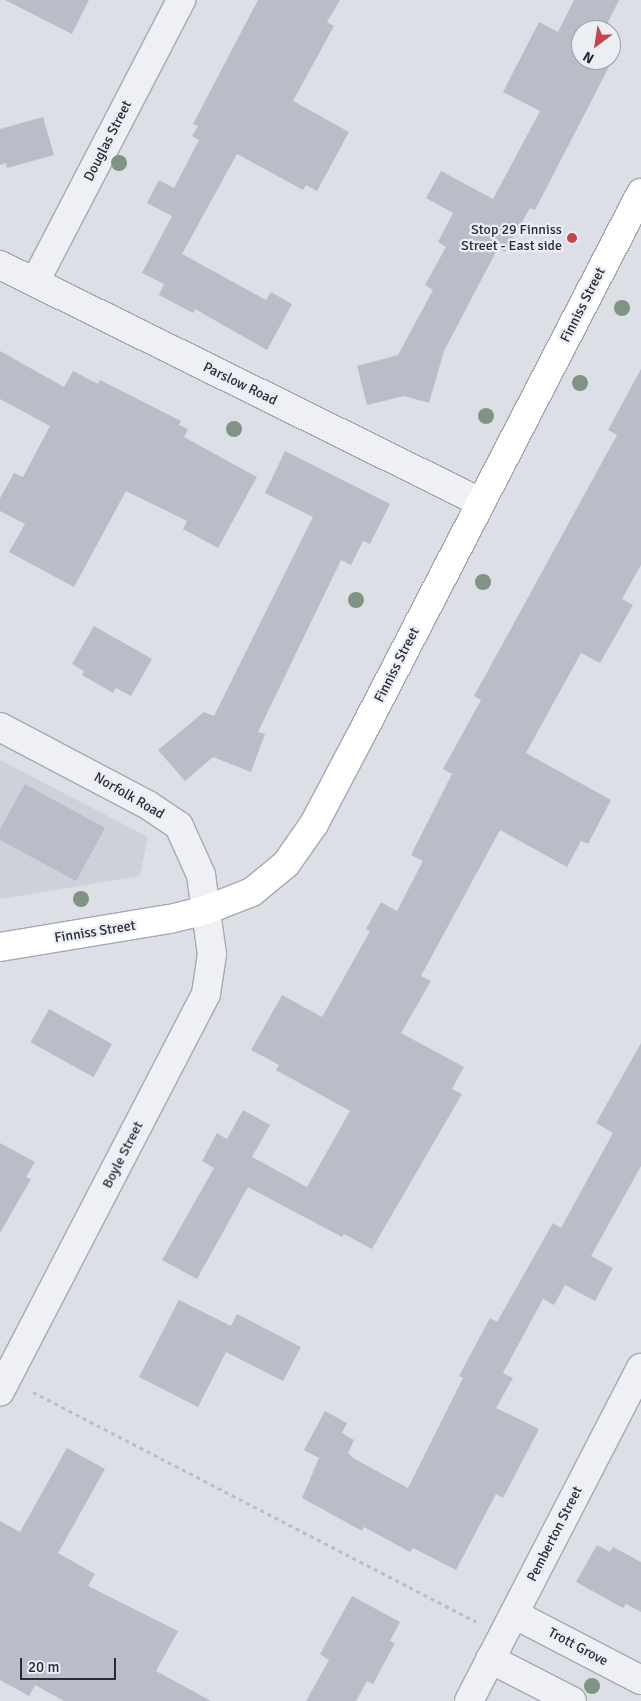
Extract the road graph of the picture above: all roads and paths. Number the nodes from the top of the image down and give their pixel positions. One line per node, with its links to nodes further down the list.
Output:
1 (181, 0): 4 (street, Douglas Street)
2 (641, 193): 5 (street, Finniss Street)
3 (0, 265): 4 (street, Parslow Road)
4 (35, 282): 5 (street, Parslow Road)
5 (480, 502): 7 (street, Finniss Street)
6 (0, 727): 7 (street, Norfolk Road)
7 (206, 910): 8 (street, Finniss Street); 10 (street, Boyle Street)
8 (0, 948)
9 (641, 1368): 11 (street, Pemberton Street)
10 (4, 1385): 11 (path)
11 (509, 1625): 12 (street, Pemberton Street); 13 (street, Trott Grove)
12 (490, 1659): 14 (street, Pemberton Street); 15 (street)
13 (641, 1680)
14 (469, 1701)
15 (572, 1701)

